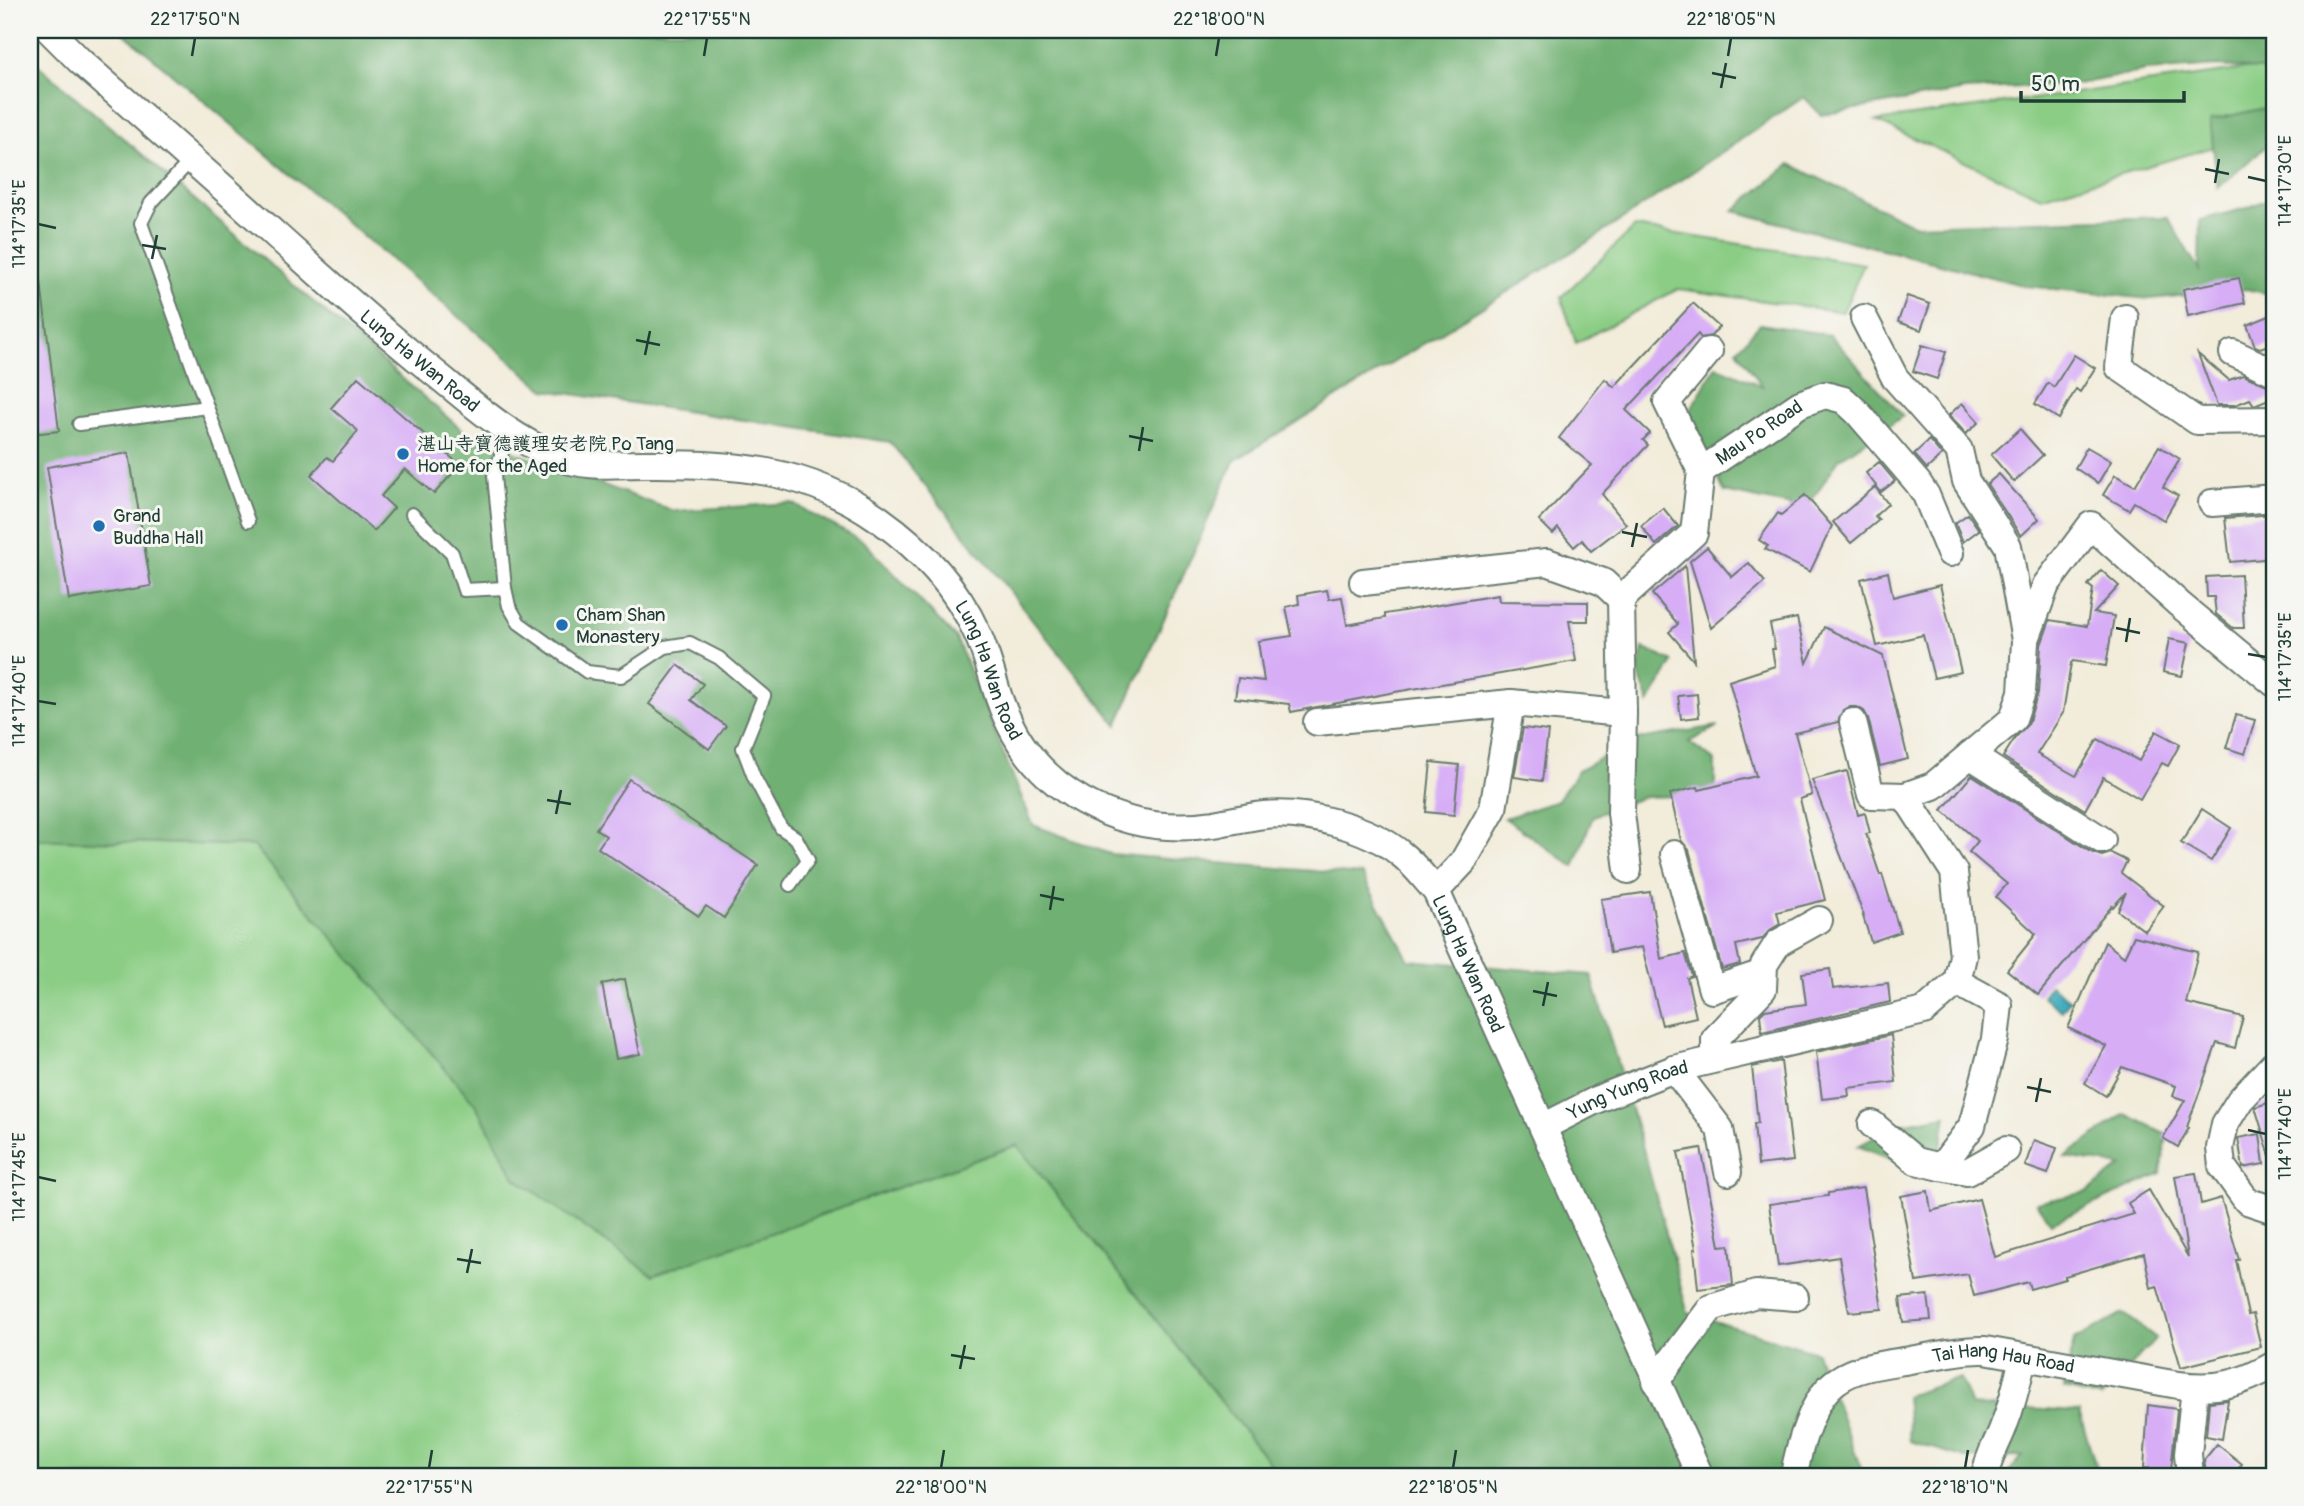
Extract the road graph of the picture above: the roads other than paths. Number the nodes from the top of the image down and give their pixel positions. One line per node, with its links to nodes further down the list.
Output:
1 (49, 30): 2 (street, Lung Ha Wan Road)
2 (191, 159): 8 (lane); 11 (street, Lung Ha Wan Road)
3 (1864, 318): 21 (street)
4 (2125, 318): 9 (street)
5 (1709, 351): 12 (street)
6 (2233, 353): 7 (street)
7 (2274, 372)
8 (207, 407): 10 (lane); 16 (lane)
9 (2274, 420)
10 (79, 424)
11 (509, 432): 19 (lane); 33 (street, Lung Ha Wan Road)
12 (1701, 471): 17 (street, Mau Po Road); 20 (street, Mau Po Road)
13 (2274, 498): 14 (street)
14 (2212, 503)
15 (412, 514): 19 (lane)
16 (248, 521)
17 (1950, 554)
18 (1363, 582): 20 (street)
19 (505, 588): 32 (lane)
20 (1621, 599): 24 (street)
21 (2025, 642): 22 (street); 27 (street)
22 (2274, 683)
23 (1511, 703): 24 (street); 25 (street); 33 (street)
24 (1623, 713): 31 (street)
25 (1317, 722)
26 (1853, 722): 28 (street)
27 (1970, 755): 28 (street); 29 (street)
28 (1905, 796): 36 (street)
29 (2102, 840)
30 (1675, 854): 35 (street)
31 (1628, 870)
32 (790, 885)
33 (1436, 891): 41 (street, Lung Ha Wan Road)
34 (1819, 920): 35 (street)
35 (1763, 973): 37 (street)
36 (1957, 982): 37 (street, Yung Yung Road); 43 (street)
37 (1715, 1059): 39 (street, Yung Yung Road)
38 (2274, 1064): 45 (street)
39 (1674, 1069): 41 (street, Yung Yung Road); 44 (street)
40 (1872, 1124): 43 (street)
41 (1543, 1127): 49 (street, Lung Ha Wan Road)
42 (2006, 1150): 43 (street)
43 (1941, 1167)
44 (1728, 1172)
45 (2274, 1210)
46 (1795, 1297): 49 (street)
47 (2023, 1357): 50 (street, Tai Hang Hau Road); 52 (street, Tai Hang Hau Road); 53 (street)
48 (2274, 1365): 50 (street, Tai Hang Hau Road)
49 (1656, 1381): 51 (street, Lung Ha Wan Road)
50 (2195, 1387): 54 (street)
51 (1700, 1476)
52 (1794, 1476)
53 (1985, 1476)
54 (2190, 1476)

